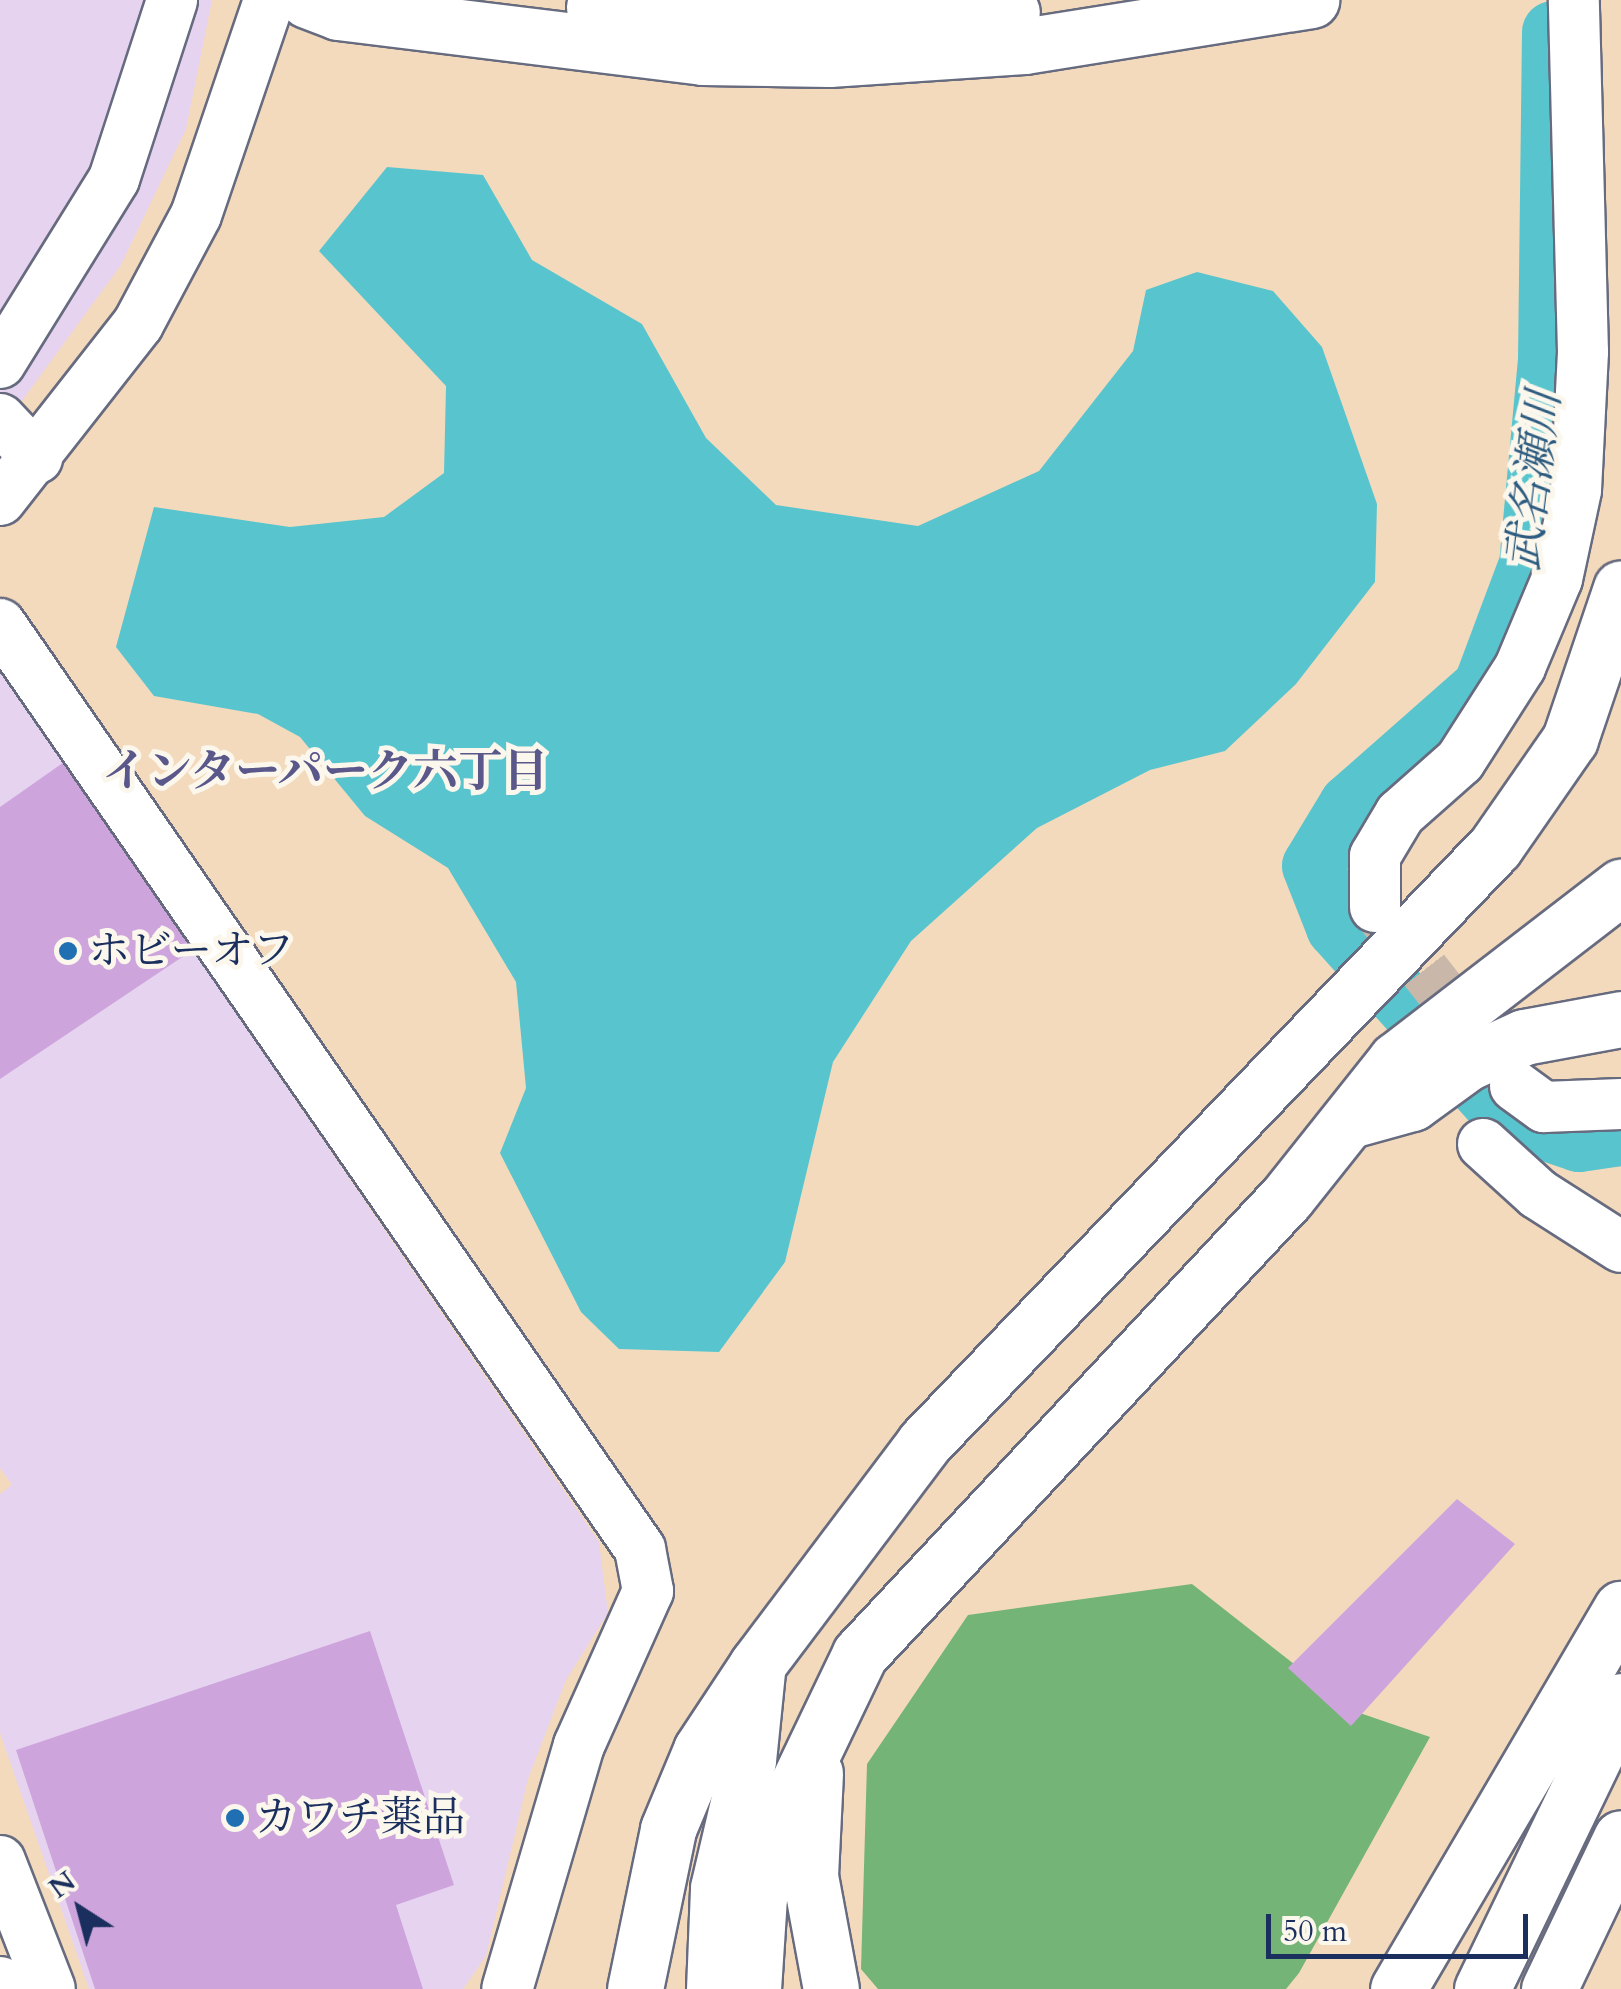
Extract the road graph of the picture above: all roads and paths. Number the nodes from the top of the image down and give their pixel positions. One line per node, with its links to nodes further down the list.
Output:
1 (172, 0): 8 (street)
2 (269, 0): 10 (street)
3 (307, 0): 6 (highway)
4 (541, 0): 5 (highway)
5 (1112, 0)
6 (1312, 0)
7 (1574, 0): 16 (street)
8 (0, 363)
9 (0, 419): 10 (street)
10 (36, 458): 11 (street)
11 (0, 500)
12 (1621, 588): 18 (highway)
13 (0, 624): 31 (street)
14 (1621, 846): 18 (highway)
15 (1621, 887): 21 (highway)
16 (1375, 908)
17 (1621, 1019): 21 (highway)
18 (1276, 1076): 25 (highway)
19 (1515, 1086): 20 (street)
20 (1621, 1104)
21 (1354, 1119): 27 (highway)
22 (1483, 1144): 23 (street)
23 (1621, 1247)
24 (1621, 1608): 36 (highway)
25 (757, 1666): 32 (highway); 33 (highway)
26 (1621, 1701): 37 (highway)
27 (815, 1760): 34 (highway); 35 (highway)
28 (1621, 1838): 38 (highway)
29 (0, 1861): 30 (street)
30 (50, 1989)
31 (507, 1989)
32 (635, 1989)
33 (714, 1989)
34 (753, 1989)
35 (832, 1989)
36 (1398, 1989)
37 (1482, 1989)
38 (1550, 1989)

